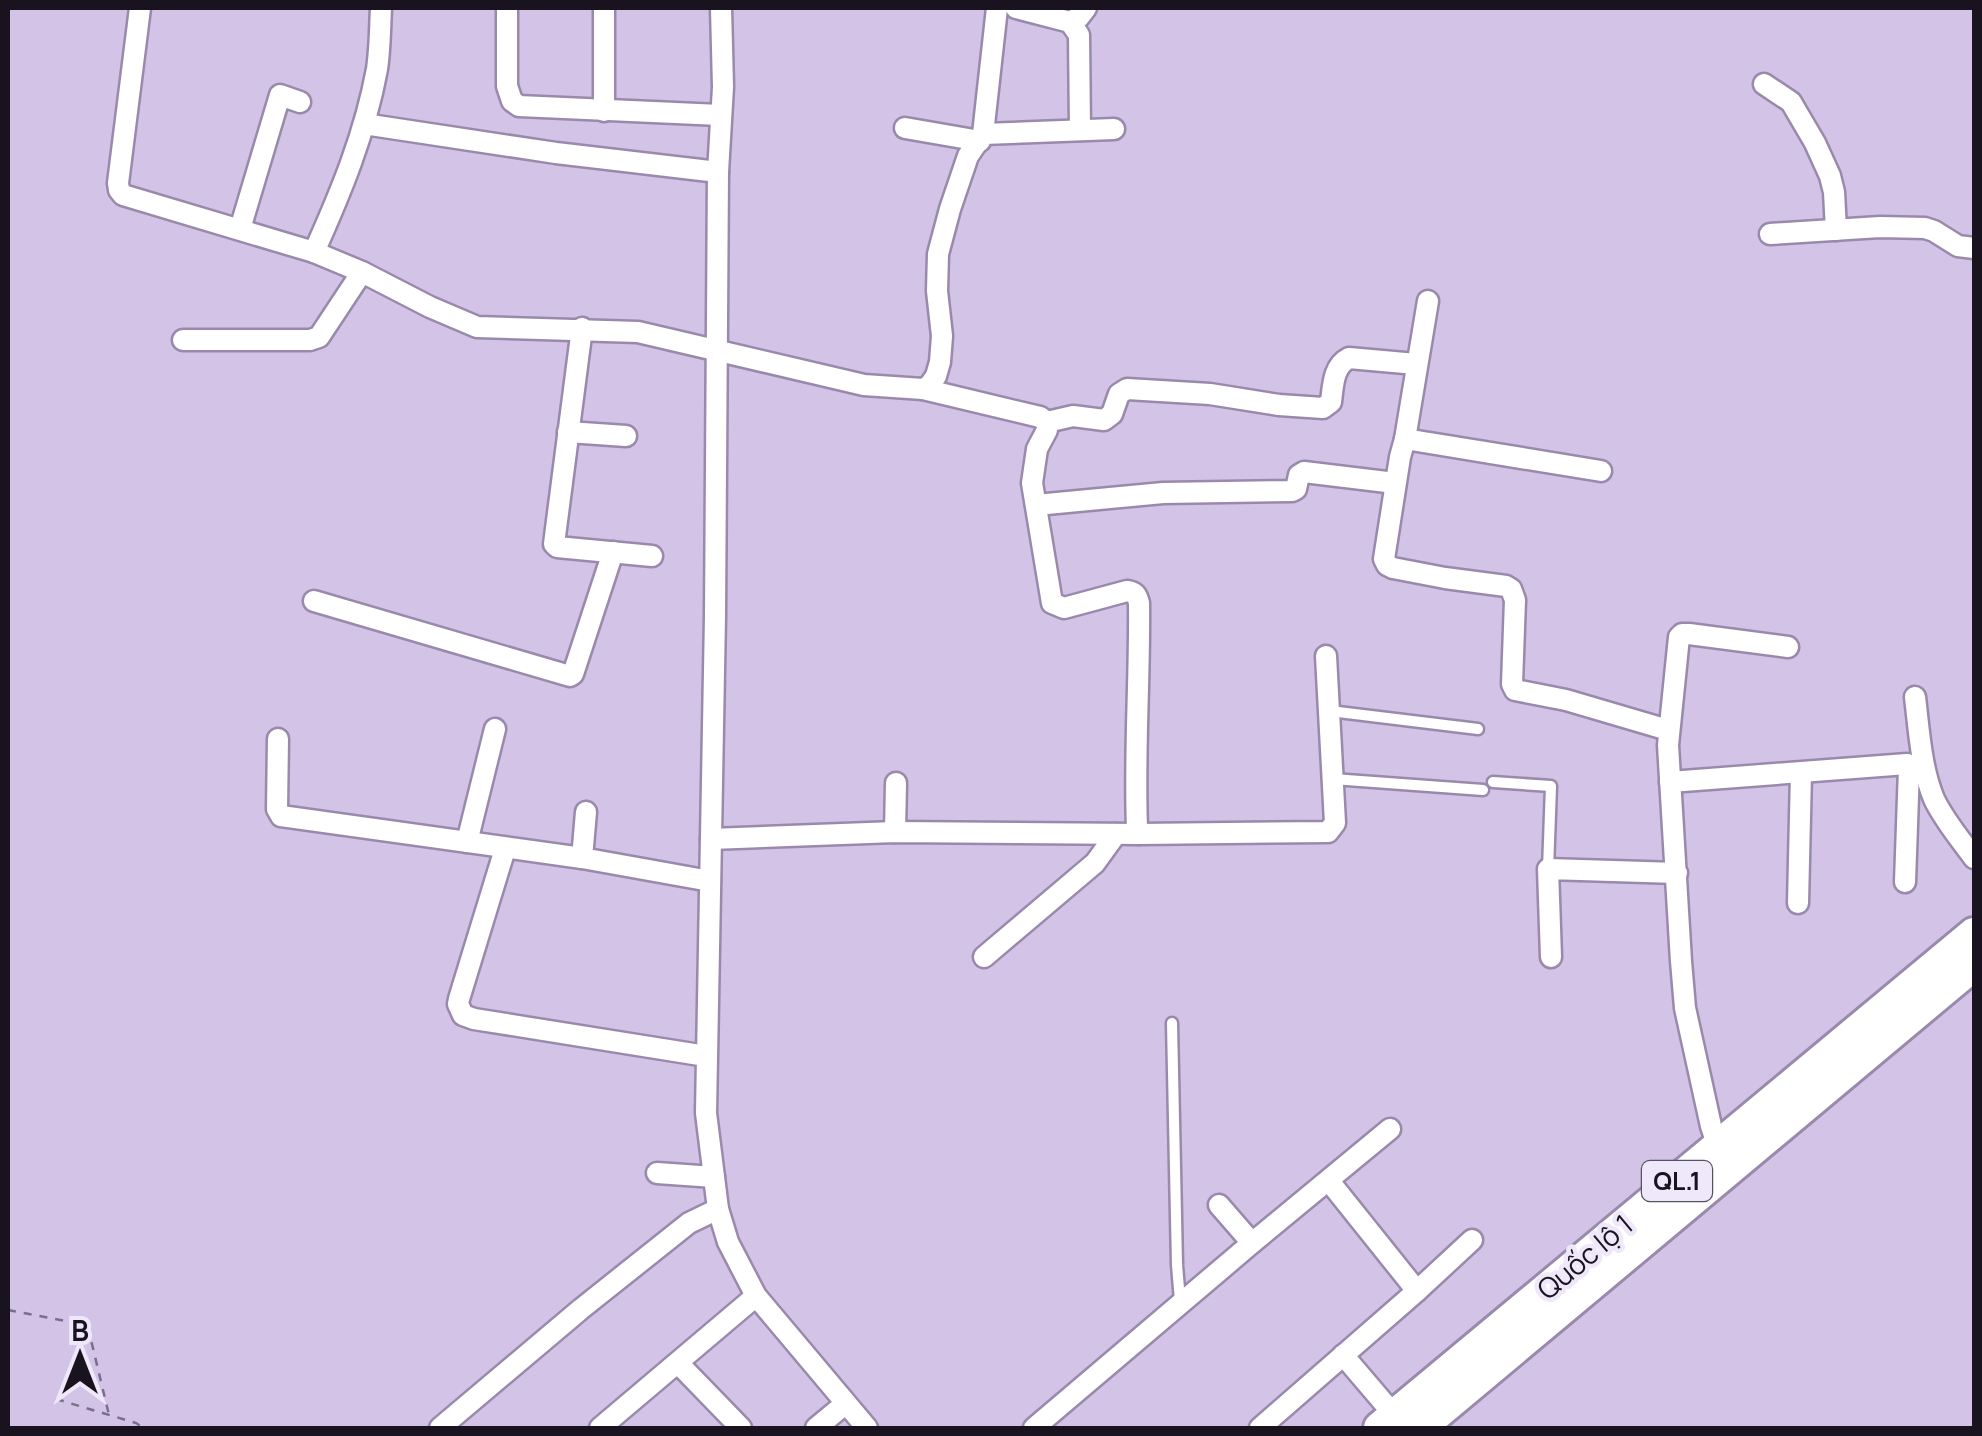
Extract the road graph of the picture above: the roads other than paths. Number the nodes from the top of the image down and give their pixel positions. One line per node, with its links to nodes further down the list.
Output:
1 (140, 8): 19 (street)
2 (381, 8): 13 (street)
3 (508, 8): 11 (street)
4 (604, 8): 11 (street)
5 (721, 8): 12 (street)
6 (997, 8): 17 (street)
7 (1016, 8): 8 (street)
8 (1078, 15): 16 (street)
9 (1764, 84): 20 (street)
10 (300, 102): 19 (street)
11 (604, 110): 12 (street)
12 (720, 115): 18 (street)
13 (364, 124): 18 (street); 23 (street)
14 (905, 128): 17 (street)
15 (1114, 129): 16 (street)
16 (1080, 130): 17 (street)
17 (982, 137): 30 (street)
18 (718, 172): 28 (street)
19 (240, 229): 23 (street)
20 (1836, 230): 21 (street); 22 (street)
21 (1770, 234)
22 (1974, 248)
23 (314, 252): 24 (street)
24 (362, 272): 26 (street); 27 (street)
25 (1428, 302): 29 (street)
26 (582, 328): 28 (street); 32 (street)
27 (183, 340)
28 (716, 351): 30 (street); 59 (street)
29 (1416, 364): 31 (street); 34 (street)
30 (922, 389): 31 (street)
31 (1047, 422): 37 (street)
32 (568, 432): 33 (street); 38 (street)
33 (626, 436)
34 (1405, 439): 35 (street); 36 (street)
35 (1600, 471)
36 (1395, 483): 37 (street); 47 (street)
37 (1036, 506): 58 (street)
38 (613, 552): 39 (street); 40 (street)
39 (652, 556)
40 (314, 602)
41 (1788, 647): 47 (street)
42 (1326, 656): 44 (street)
43 (1915, 697): 63 (street)
44 (1329, 711): 46 (lane); 50 (street)
45 (495, 729): 60 (street)
46 (1478, 729)
47 (1668, 730): 52 (street)
48 (278, 739): 60 (street)
49 (1801, 773): 52 (street); 67 (street); 68 (street)
50 (1332, 779): 54 (lane); 58 (street)
51 (1493, 782): 64 (lane)
52 (1670, 782): 65 (street)
53 (896, 783): 56 (street)
54 (1482, 790)
55 (586, 812): 62 (street)
56 (895, 832): 57 (street); 59 (street)
57 (1116, 834): 58 (street); 70 (street)
58 (1139, 834)
59 (711, 839): 66 (street)
60 (467, 842): 61 (street)
61 (505, 850): 62 (street); 74 (street)
62 (582, 858): 66 (street)
63 (1974, 858)
64 (1548, 869): 65 (street); 71 (street)
65 (1677, 873): 76 (street)
66 (710, 881): 74 (street)
67 (1905, 882)
68 (1798, 904)
69 (1974, 934): 76 (highway, Quốc lộ 1 / QL.1)
70 (984, 958)
71 (1551, 958)
72 (1972, 973): 90 (highway, Quốc lộ 1 / QL.1)
73 (1172, 1023): 86 (lane)
74 (706, 1056): 78 (street)
75 (1390, 1129): 79 (street)
76 (1718, 1147): 90 (highway, Quốc lộ 1 / QL.1)
77 (657, 1173): 78 (street)
78 (714, 1177): 81 (street)
79 (1329, 1180): 83 (street); 84 (street)
80 (1219, 1204): 83 (street)
81 (718, 1208): 85 (street); 91 (street)
82 (1472, 1240): 84 (street)
83 (1252, 1243): 86 (street)
84 (1417, 1290): 87 (street)
85 (756, 1296): 88 (street); 89 (street)
86 (1180, 1304): 96 (street)
87 (1344, 1355): 90 (street); 97 (street)
88 (678, 1363): 92 (street); 93 (street)
89 (845, 1404): 94 (street); 95 (street)
90 (1398, 1425)
91 (440, 1428)
92 (600, 1428)
93 (740, 1428)
94 (816, 1428)
95 (867, 1428)
96 (1034, 1428)
97 (1260, 1428)

